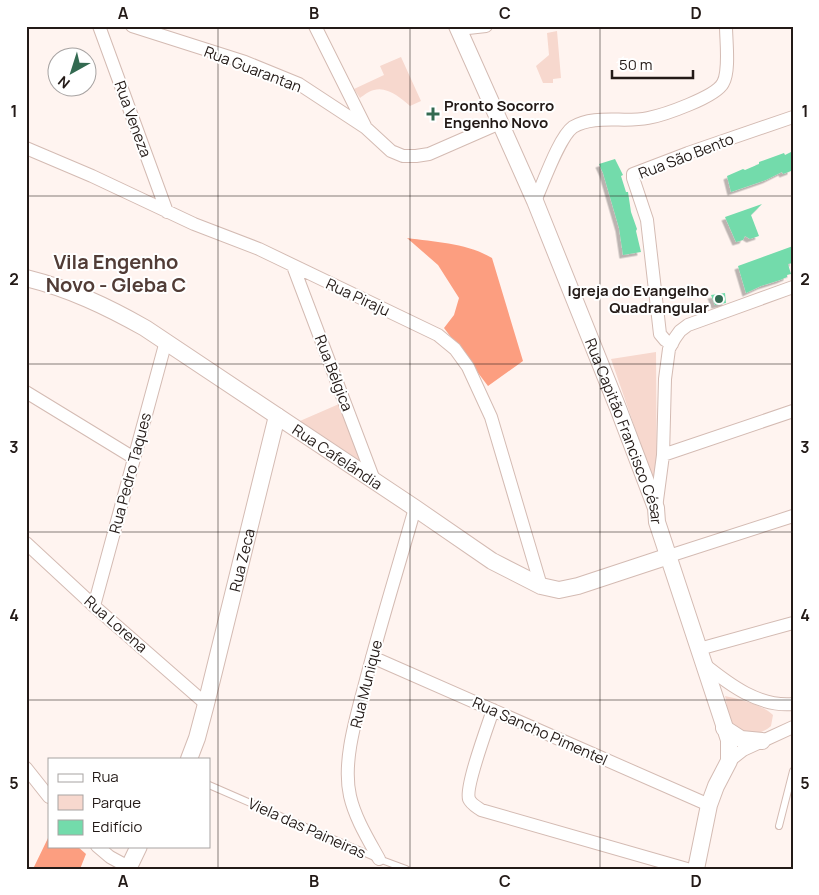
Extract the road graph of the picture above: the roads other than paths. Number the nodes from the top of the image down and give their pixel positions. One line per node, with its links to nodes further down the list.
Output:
1 (99, 26): 12 (street, Rua Veneza)
2 (132, 26): 9 (street, Rua Guarantan)
3 (315, 26): 9 (street)
4 (486, 26): 6 (street)
5 (726, 26): 11 (street)
6 (458, 28): 8 (street, Rua Capitão Francisco César)
7 (793, 117): 17 (street, Rua São Bento)
8 (500, 123): 9 (street, Rua Guarantan); 11 (street, Rua Capitão Francisco César)
9 (366, 128)
10 (26, 148): 12 (street, Rua Piraju)
11 (535, 201): 25 (street, Rua Capitão Francisco César)
12 (167, 212): 13 (street, Rua Piraju)
13 (293, 266): 23 (street, Rua Bélgica); 29 (street, Rua Piraju)
14 (26, 278): 16 (street, Rua Cafelândia)
15 (793, 287): 17 (street)
16 (166, 341): 20 (street, Rua Cafelândia); 22 (street, Rua Pedro Taques)
17 (672, 344): 21 (street)
18 (26, 392): 22 (street)
19 (793, 411): 21 (street)
20 (277, 416): 23 (street, Rua Cafelândia); 34 (street, Rua Zeca)
21 (664, 455): 25 (street)
22 (134, 458): 30 (street, Rua Pedro Taques)
23 (374, 480): 24 (street, Rua Cafelândia)
24 (415, 508): 29 (street, Rua Cafelândia); 32 (street, Rua Munique)
25 (656, 508): 28 (street, Rua Capitão Francisco César)
26 (793, 516): 28 (street)
27 (26, 544): 30 (street, Rua Lorena)
28 (662, 558): 29 (street, Rua Cafelândia); 33 (street, Rua Capitão Francisco César)
29 (541, 586)
30 (94, 606): 34 (street, Rua Lorena)
31 (793, 623): 33 (street)
32 (372, 657): 36 (street, Rua Sancho Pimentel); 50 (street, Rua Munique)
33 (702, 657): 35 (street); 37 (street, Rua Capitão Francisco César)
34 (206, 704): 40 (street, Rua Zeca)
35 (786, 705): 38 (street)
36 (493, 710): 46 (street, Rua Sancho Pimentel); 53 (street)
37 (724, 728): 39 (street); 41 (street, Rua Capitão Francisco César)
38 (788, 728): 39 (street)
39 (762, 741): 41 (street)
40 (189, 758)
41 (729, 761): 46 (street)
42 (26, 768): 45 (street)
43 (793, 771): 47 (lane)
44 (210, 785): 50 (lane, Viela das Paineiras)
45 (48, 795)
46 (709, 805): 54 (street)
47 (778, 826)
48 (99, 848): 51 (street)
49 (138, 848): 51 (street)
50 (379, 859): 52 (lane, Viela das Paineiras)
51 (129, 868)
52 (406, 869)
53 (687, 869)
54 (696, 869)

